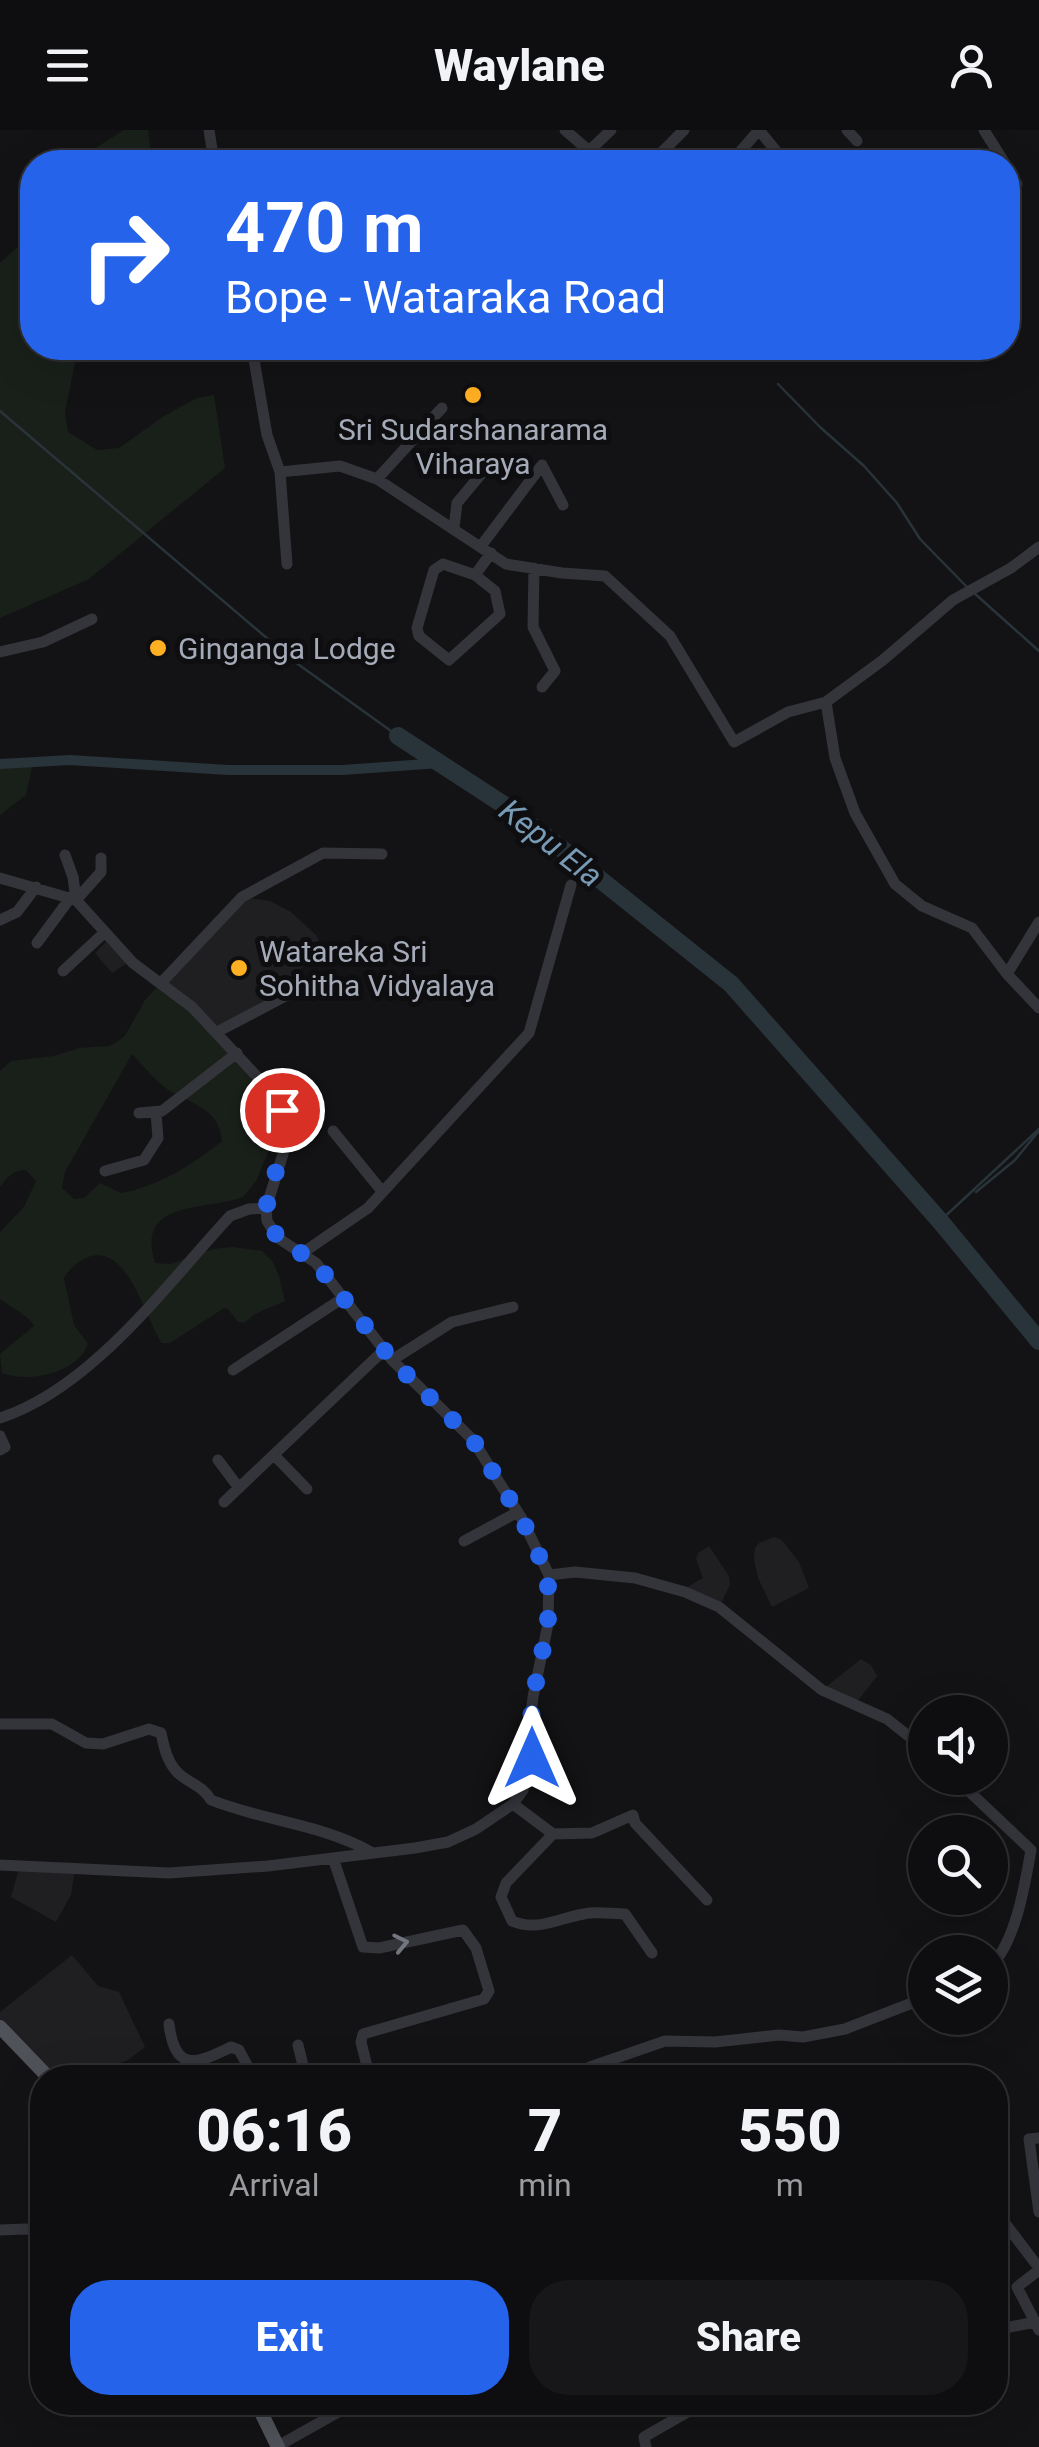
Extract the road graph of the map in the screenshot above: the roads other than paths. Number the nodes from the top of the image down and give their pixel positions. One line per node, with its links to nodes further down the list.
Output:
1 (565, 130): 7 (street)
2 (611, 130): 8 (street)
3 (684, 130): 9 (street)
4 (759, 130): 10 (street); 11 (street)
5 (848, 130): 6 (street)
6 (858, 141)
7 (588, 150)
8 (590, 150)
9 (664, 150)
10 (741, 150)
11 (775, 150)
12 (254, 360): 15 (street)
13 (442, 408): 16 (street)
14 (487, 467): 18 (street)
15 (280, 472): 16 (street); 21 (street)
16 (377, 478): 18 (street)
17 (563, 506): 20 (street)
18 (454, 528): 20 (street)
19 (1039, 548): 27 (street)
20 (486, 550): 22 (street); 23 (street)
21 (287, 564)
22 (534, 568): 26 (street); 27 (street)
23 (475, 574): 23 (street)
24 (92, 619): 25 (street)
25 (0, 652)
26 (542, 687)
27 (826, 702): 40 (street)
28 (382, 854): 41 (street)
29 (65, 855): 34 (street)
30 (101, 858): 34 (street)
31 (0, 878): 33 (street)
32 (571, 885): 50 (street)
33 (36, 887): 34 (street); 35 (street)
34 (74, 898): 37 (street); 38 (street)
35 (0, 920)
36 (1039, 922): 40 (street)
37 (104, 932): 39 (street); 41 (street)
38 (36, 942)
39 (63, 971)
40 (1007, 974): 43 (street)
41 (160, 983): 44 (street)
42 (297, 990): 44 (street)
43 (1039, 1008)
44 (217, 1032): 45 (street)
45 (237, 1053): 47 (street); 51 (street)
46 (139, 1112): 47 (street)
47 (156, 1113): 49 (street)
48 (334, 1132): 50 (street)
49 (105, 1171)
50 (381, 1190): 52 (street)
51 (266, 1208): 52 (street); 57 (street)
52 (301, 1254): 53 (street)
53 (344, 1298): 55 (street); 56 (street)
54 (513, 1307): 55 (street)
55 (388, 1355): 60 (street); 65 (street)
56 (233, 1370)
57 (0, 1418)
58 (0, 1436): 59 (street)
59 (0, 1450)
60 (274, 1455): 62 (street); 63 (street)
61 (218, 1460): 62 (street)
62 (239, 1488): 64 (street)
63 (307, 1489)
64 (224, 1502)
65 (518, 1512): 66 (street); 67 (street)
66 (464, 1541)
67 (548, 1575): 69 (street); 71 (street)
68 (0, 1724): 73 (street)
69 (908, 1736)
70 (973, 1795): 74 (street)
71 (513, 1804): 72 (street); 73 (street)
72 (553, 1834): 77 (street); 79 (street)
73 (371, 1852): 75 (street)
74 (1035, 1852): 78 (street)
75 (332, 1858): 76 (street); 87 (street, one-way to 87)
76 (0, 1865)
77 (707, 1900)
78 (1008, 1938)
79 (652, 1953)
80 (908, 2004): 88 (street)
81 (169, 2024): 85 (street)
82 (0, 2027): 84 (main road)
83 (298, 2045): 86 (street)
84 (37, 2065)
85 (247, 2065)
86 (303, 2065)
87 (367, 2065)
88 (593, 2065)
89 (1039, 2138): 90 (street)
90 (1039, 2212)
91 (1008, 2227): 94 (street)
92 (30, 2229): 93 (street)
93 (0, 2230)
94 (1039, 2269): 95 (street)
95 (1037, 2326): 96 (street)
96 (1008, 2329)
97 (262, 2415): 100 (main road)
98 (333, 2415): 100 (street)
99 (682, 2415): 101 (street)
100 (278, 2446)
101 (646, 2447)

